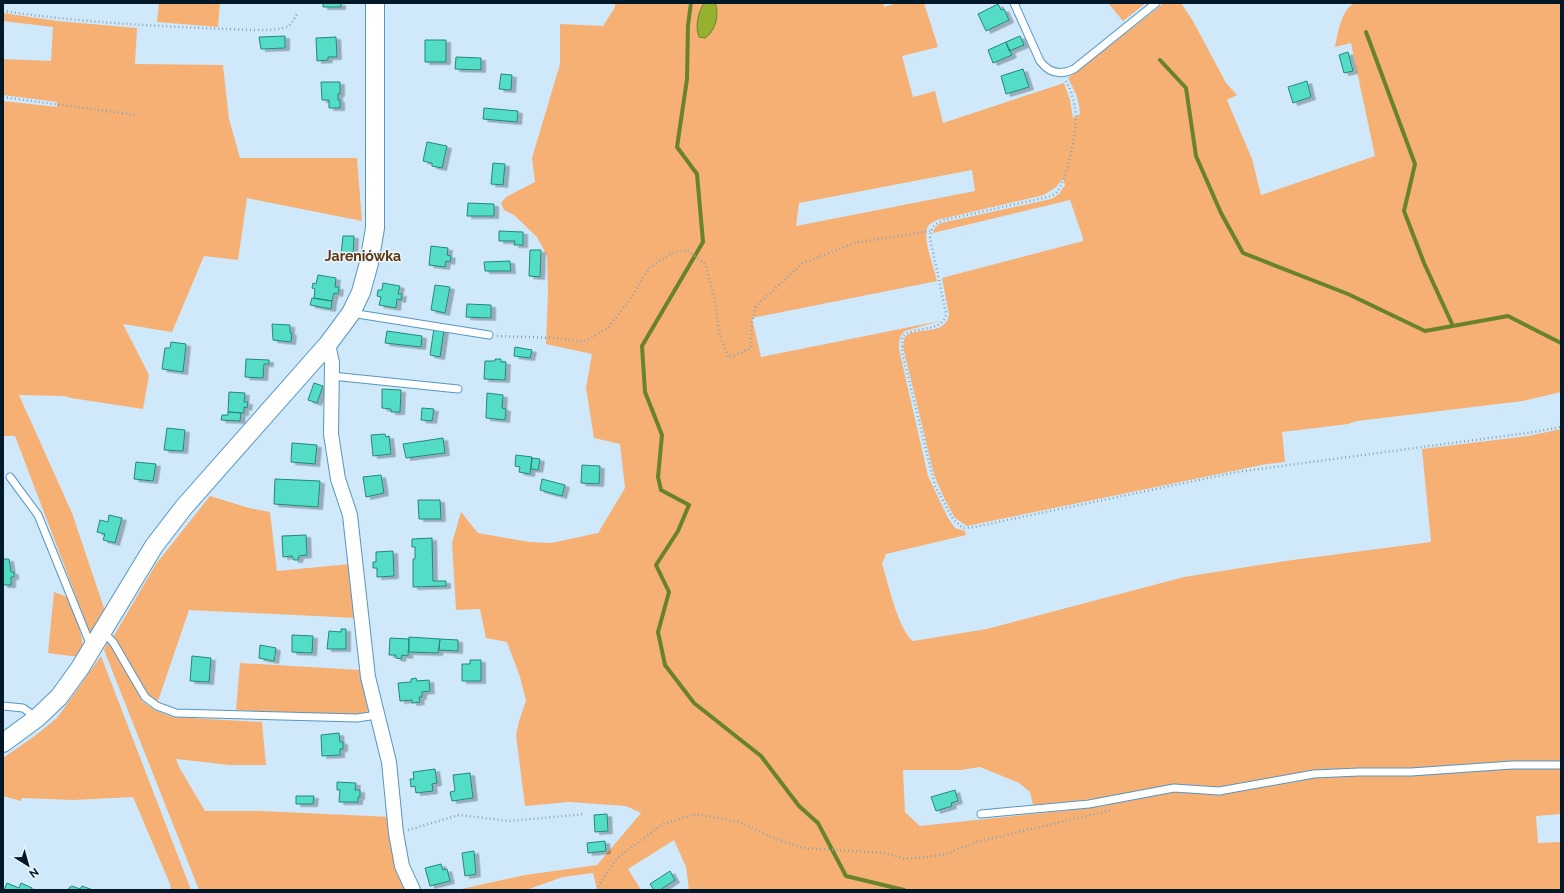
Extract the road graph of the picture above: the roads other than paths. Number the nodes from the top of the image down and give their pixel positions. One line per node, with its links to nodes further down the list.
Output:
1 (375, 3): 4 (street)
2 (1014, 3): 3 (lane)
3 (1156, 3)
4 (351, 313): 5 (lane); 6 (street)
5 (489, 336)
6 (328, 344): 7 (street); 10 (street)
7 (332, 376): 8 (lane); 13 (street)
8 (458, 389)
9 (10, 477): 11 (lane)
10 (102, 631): 11 (street); 13 (lane)
11 (92, 648): 14 (street)
12 (3, 706): 14 (lane)
13 (377, 715): 18 (street)
14 (37, 718): 15 (street)
15 (3, 743)
16 (1561, 765): 17 (lane)
17 (981, 814)
18 (413, 890)

